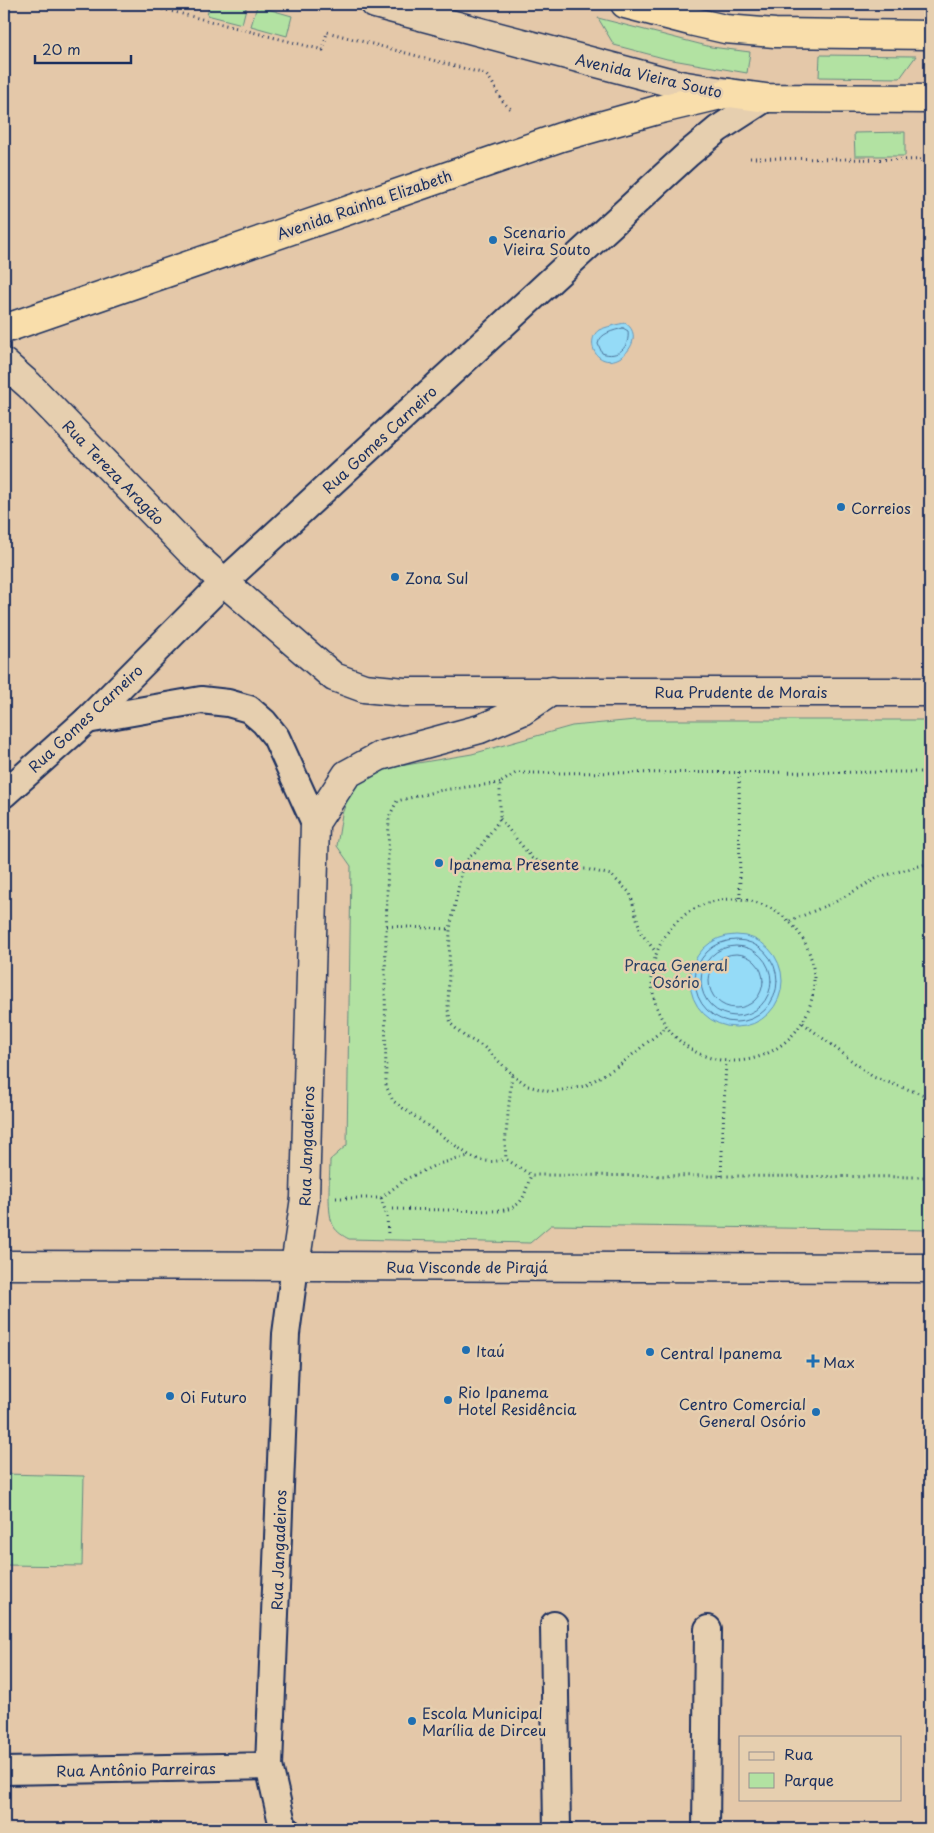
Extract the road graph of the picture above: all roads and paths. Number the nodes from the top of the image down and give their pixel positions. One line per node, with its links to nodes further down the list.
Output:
1 (143, 4): 8 (path)
2 (375, 4): 5 (main road, Avenida Vieira Souto)
3 (625, 4): 4 (highway)
4 (930, 35)
5 (729, 93): 6 (highway, Avenida Vieira Souto); 11 (highway, Avenida Rainha Elizabeth)
6 (766, 98): 7 (highway, Avenida Vieira Souto); 13 (street, Rua Gomes Carneiro)
7 (930, 99)
8 (511, 109)
9 (750, 158): 10 (path)
10 (930, 160)
11 (4, 328)
12 (4, 363): 13 (main road, Rua Tereza Aragão)
13 (224, 582): 14 (main road, Rua Prudente de Morais); 16 (street, Rua Gomes Carneiro)
14 (552, 691): 15 (main road, Rua Prudente de Morais); 22 (main road)
15 (930, 692)
16 (87, 720): 20 (street, Rua Gomes Carneiro); 22 (street, Rua Jangadeiros)
17 (739, 772): 18 (path); 19 (path); 24 (path)
18 (930, 772)
19 (500, 783): 21 (path); 26 (path)
20 (4, 794)
21 (500, 819): 27 (path); 28 (path)
22 (315, 823): 41 (main road, Rua Jangadeiros)
23 (930, 863): 25 (path)
24 (740, 899): 25 (path); 28 (path)
25 (790, 921): 30 (path)
26 (386, 926): 27 (path); 36 (path)
27 (450, 930): 34 (path)
28 (655, 951): 31 (path)
29 (930, 984): 32 (path)
30 (804, 1023): 33 (path); 35 (path)
31 (665, 1028): 33 (path); 34 (path)
32 (930, 1030)
33 (726, 1061): 39 (path)
34 (512, 1074): 37 (path)
35 (930, 1097)
36 (470, 1156): 37 (path); 42 (path)
37 (506, 1159): 38 (path)
38 (531, 1175): 39 (path); 43 (path)
39 (721, 1176): 40 (path)
40 (930, 1177)
41 (305, 1198): 42 (path); 45 (main road, Rua Jangadeiros)
42 (381, 1198): 46 (path)
43 (392, 1209)
44 (4, 1265): 45 (main road, Rua Visconde de Pirajá)
45 (295, 1266): 46 (main road, Rua Visconde de Pirajá); 50 (street, Rua Jangadeiros)
46 (387, 1266): 47 (main road, Rua Visconde de Pirajá)
47 (930, 1268)
48 (554, 1625): 53 (street)
49 (708, 1630): 54 (street)
50 (269, 1766): 51 (street, Rua Antônio Parreiras); 52 (street, Rua Jangadeiros)
51 (4, 1772)
52 (286, 1829)
53 (557, 1829)
54 (706, 1829)

